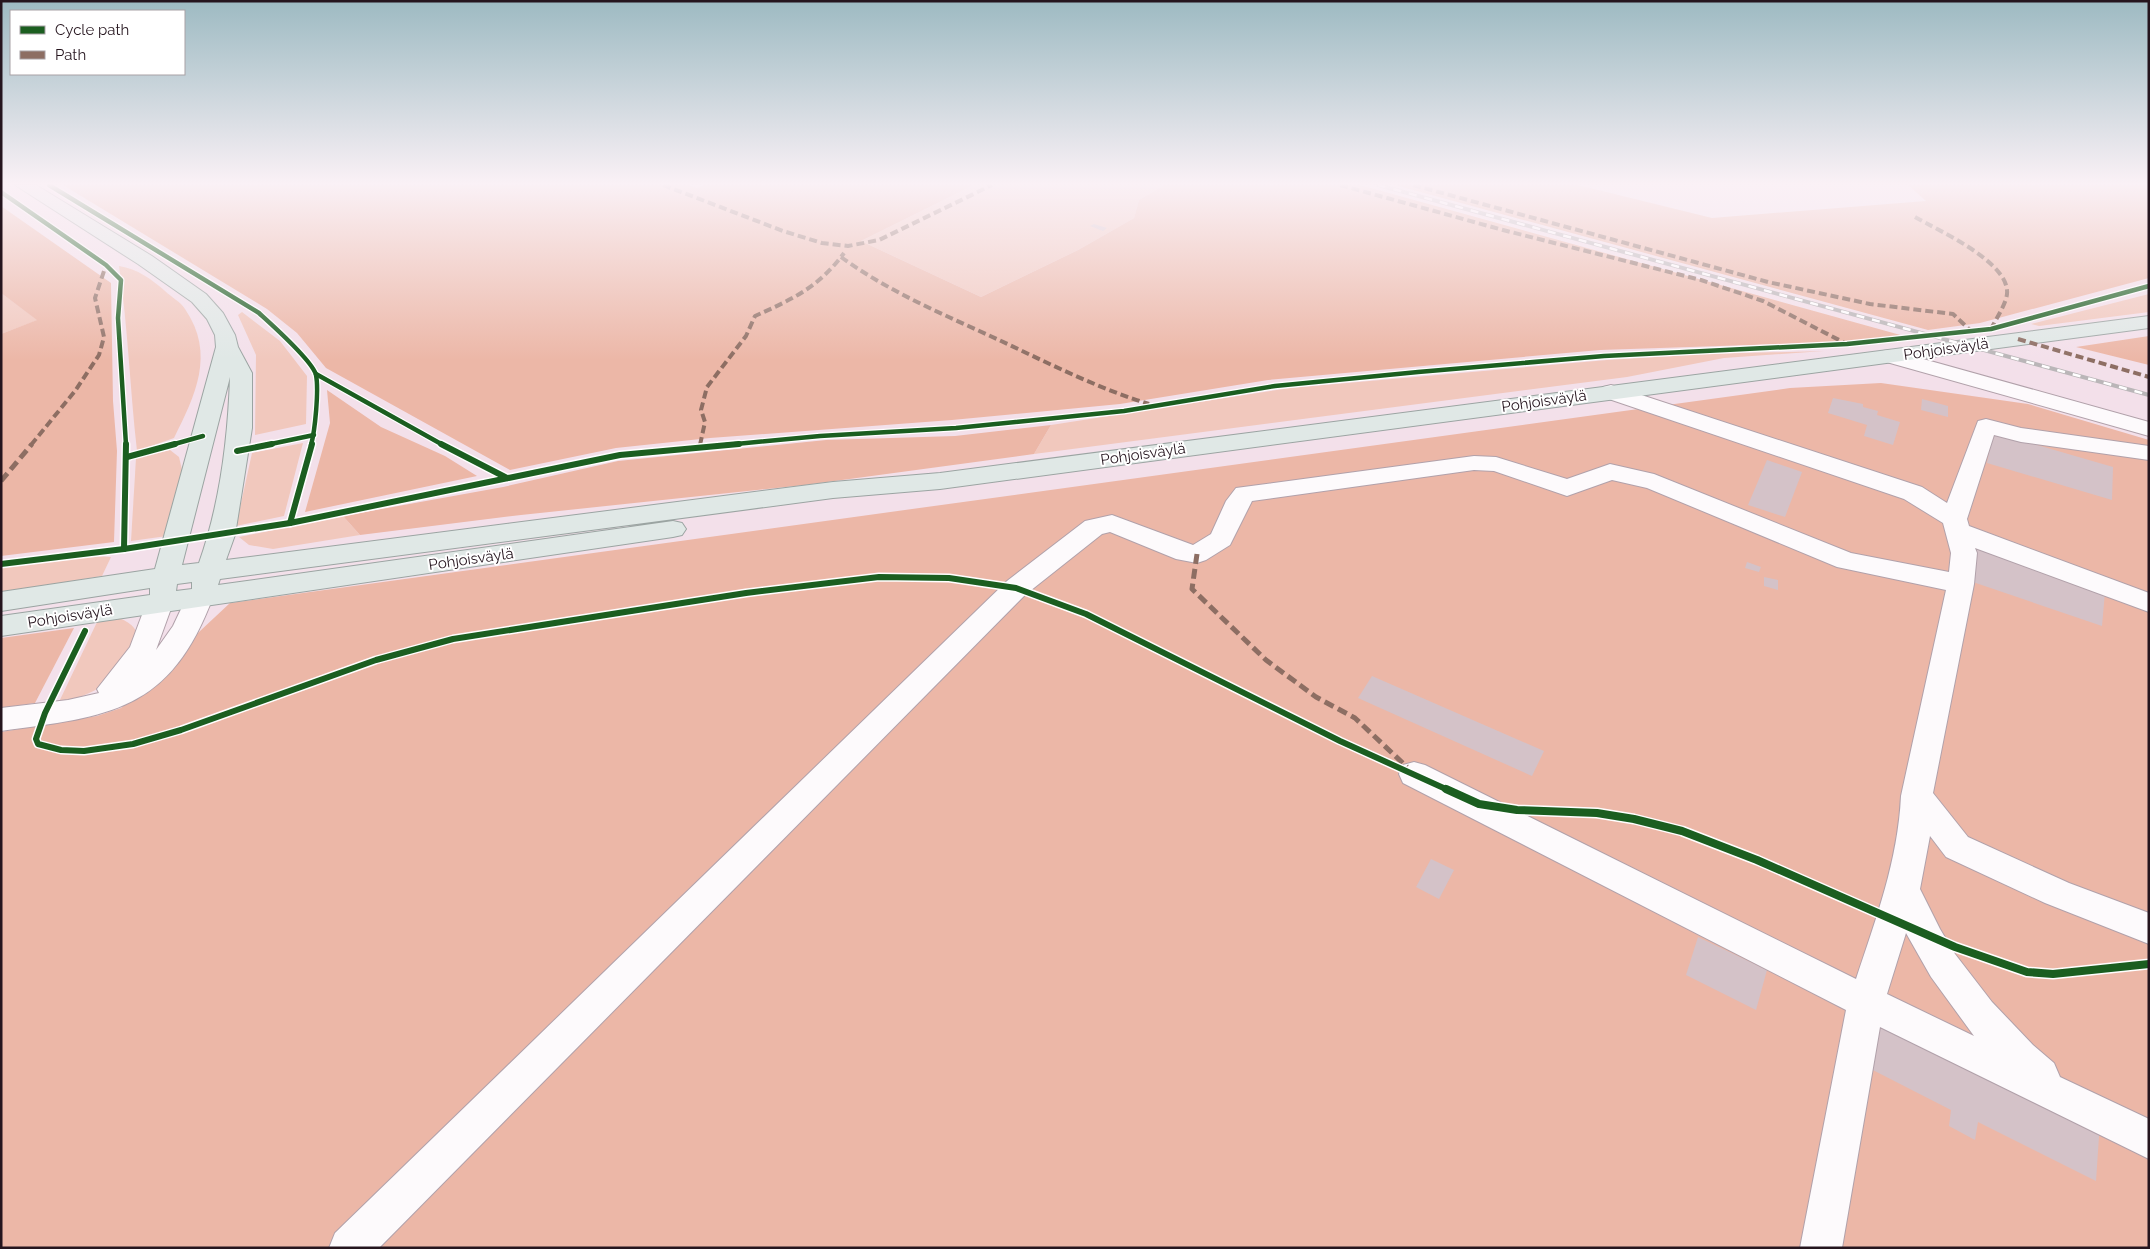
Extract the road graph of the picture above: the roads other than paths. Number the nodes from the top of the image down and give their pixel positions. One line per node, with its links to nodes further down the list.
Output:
1 (118, 243): 3 (main road)
2 (2149, 322): 4 (main road, Pohjoisväylä)
3 (227, 347): 10 (main road); 12 (main road)
4 (1891, 356): 5 (main road, Pohjoisväylä); 6 (lane)
5 (1611, 392): 8 (main road, Pohjoisväylä); 9 (lane)
6 (2149, 428)
7 (2149, 453): 9 (lane)
8 (940, 482): 10 (main road, Pohjoisväylä); 13 (main road, Pohjoisväylä)
9 (1956, 526): 11 (lane); 15 (lane)
10 (209, 571): 12 (main road, Pohjoisväylä); 13 (main road)
11 (1960, 584): 20 (lane); 26 (lane)
12 (162, 590): 13 (main road, Pohjoisväylä); 14 (main road, Pohjoisväylä); 16 (main road, Pohjoisväylä); 17 (lane)
13 (200, 597): 17 (lane)
14 (1, 602)
15 (2149, 603)
16 (1, 626)
17 (90, 706): 18 (lane)
18 (1, 720)
19 (1414, 774): 23 (lane)
20 (1917, 796): 21 (lane); 22 (lane)
21 (1903, 888): 23 (lane); 24 (lane)
22 (2149, 929)
23 (1866, 1002): 24 (lane); 27 (lane)
24 (2103, 1117): 25 (lane)
25 (2149, 1140)
26 (350, 1248)
27 (1821, 1248)

